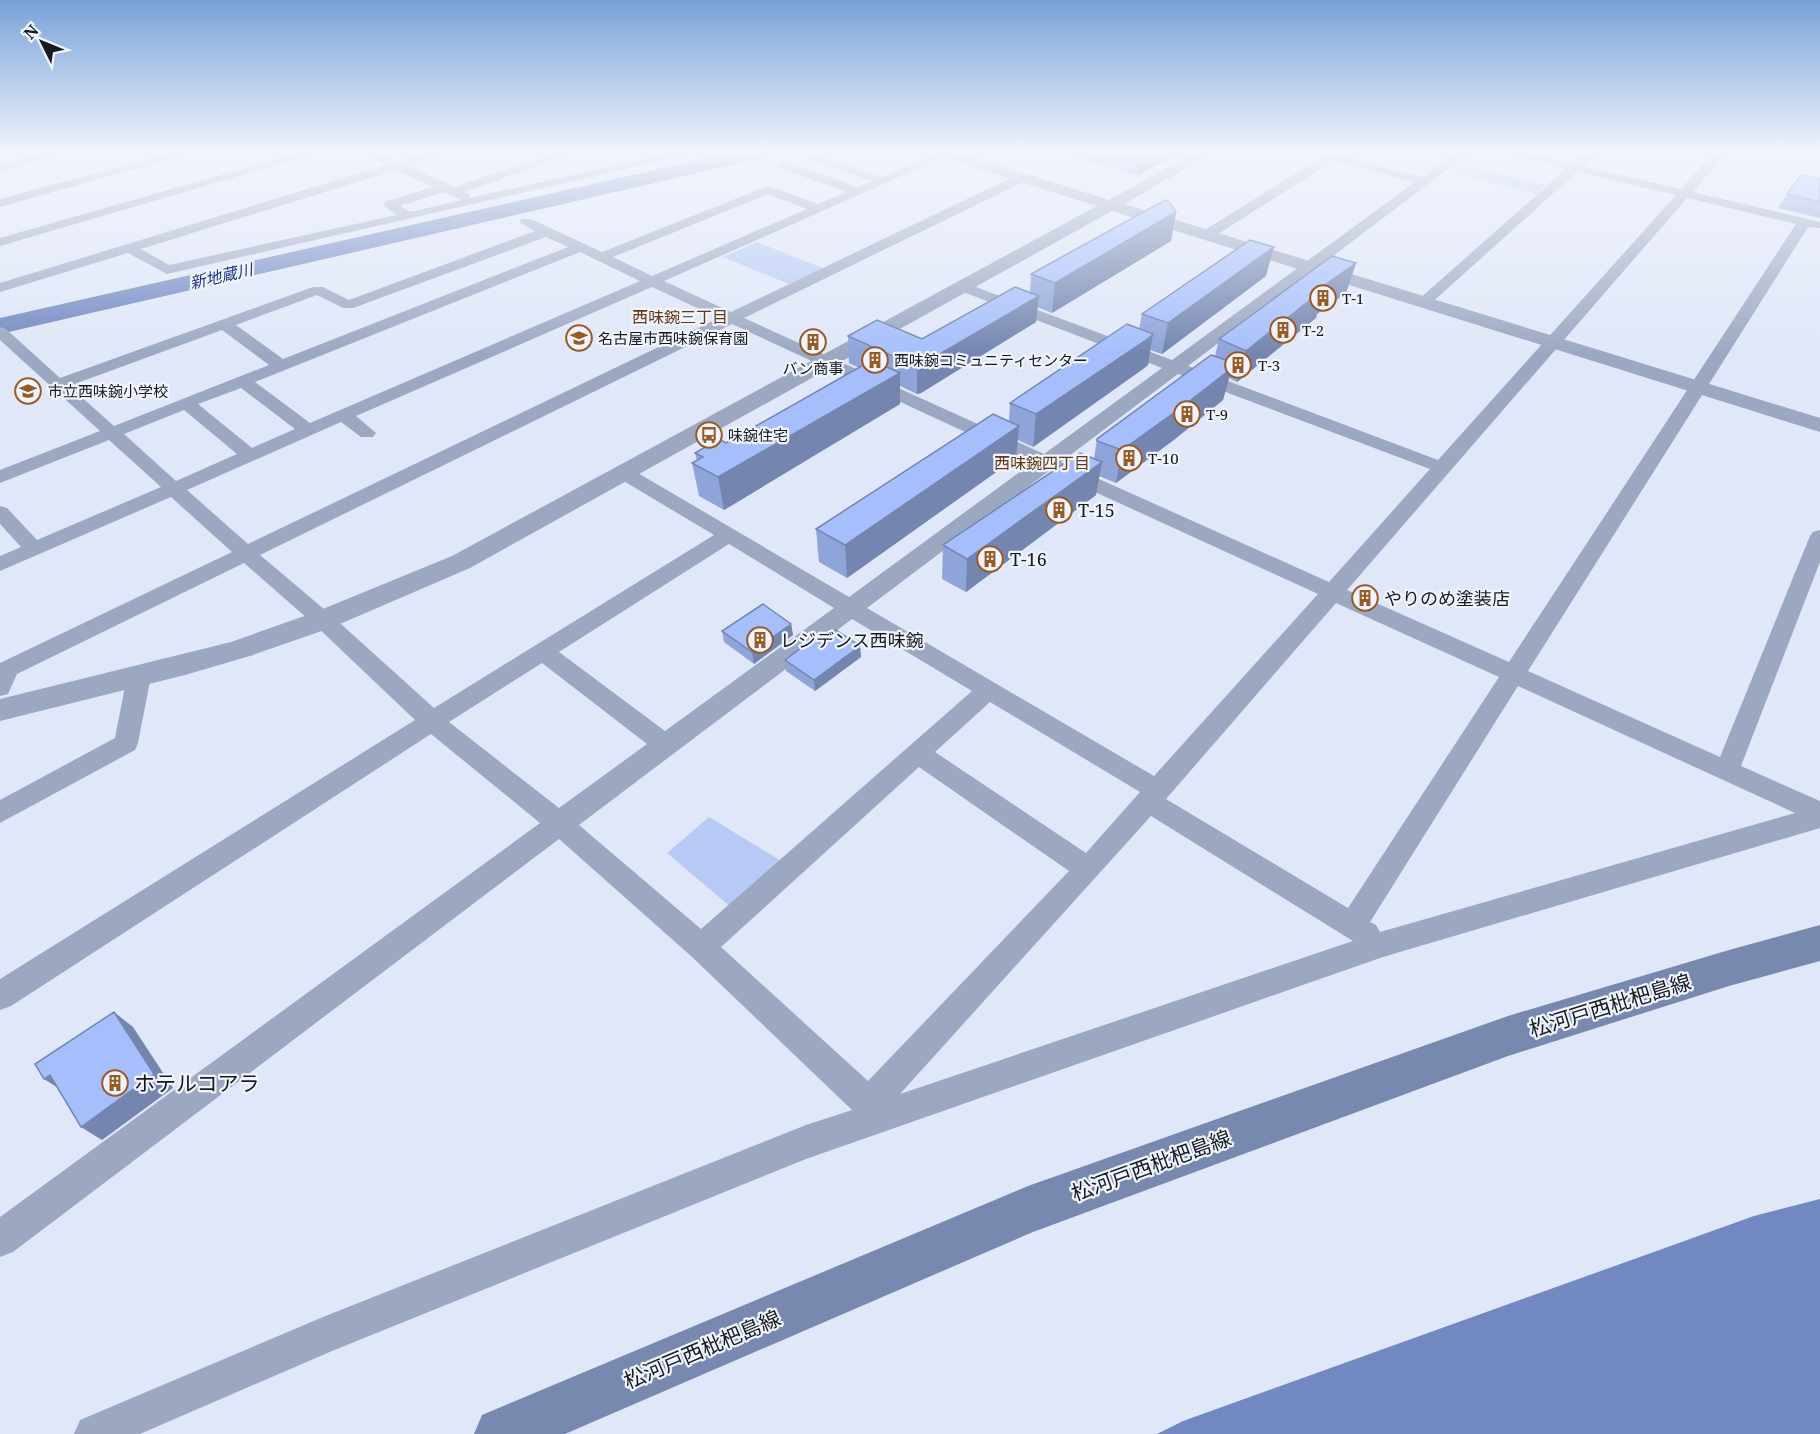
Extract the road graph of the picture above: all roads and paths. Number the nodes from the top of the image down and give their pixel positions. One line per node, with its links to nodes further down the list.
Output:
1 (77, 220): 18 (street)
2 (221, 220): 19 (street)
3 (397, 220): 19 (street)
4 (694, 220): 21 (street)
5 (794, 220): 23 (street)
6 (935, 220): 27 (street)
7 (1085, 220): 24 (street)
8 (1154, 220): 17 (street)
9 (1231, 220): 17 (street)
10 (1373, 220): 22 (street)
11 (1517, 220): 26 (street)
12 (1661, 220): 30 (street)
13 (1795, 220): 15 (street)
14 (526, 222): 16 (street)
15 (1812, 224): 36 (street)
16 (546, 232): 20 (street); 28 (street)
17 (1205, 236): 22 (street)
18 (0, 242)
19 (129, 248): 25 (street)
20 (581, 248): 21 (street); 32 (street)
21 (602, 257): 23 (street)
22 (1310, 268): 26 (street); 33 (street)
23 (652, 282): 27 (street); 38 (street)
24 (963, 287): 31 (street); 33 (street)
25 (0, 288)
26 (1423, 303): 30 (street)
27 (733, 319): 31 (street); 53 (street)
28 (224, 324): 32 (street); 35 (street)
29 (4, 339): 35 (street)
30 (1552, 343): 36 (street); 45 (street)
31 (826, 363): 44 (street); 46 (street)
32 (282, 366): 34 (street)
33 (1177, 367): 44 (street); 45 (street)
34 (243, 381): 37 (street); 40 (street)
35 (58, 384): 41 (street)
36 (1696, 387): 39 (street); 59 (street)
37 (186, 404): 41 (street); 43 (street)
38 (344, 416): 40 (street); 42 (street)
39 (1820, 425)
40 (309, 431): 43 (street)
41 (111, 433): 47 (street); 48 (street)
42 (367, 433)
43 (251, 456): 48 (street)
44 (1046, 463): 55 (street); 56 (street)
45 (1443, 468): 55 (street)
46 (624, 473): 50 (street); 57 (street)
47 (0, 477)
48 (175, 489): 52 (street); 53 (street)
49 (0, 512): 52 (street)
50 (729, 536): 56 (street); 58 (street)
51 (1820, 536): 67 (street)
52 (34, 549): 54 (street)
53 (246, 554): 57 (street); 61 (street)
54 (0, 564)
55 (1335, 591): 59 (street); 68 (street)
56 (852, 607): 62 (street); 65 (street)
57 (323, 620): 60 (street); 64 (street)
58 (544, 652): 64 (street); 65 (street)
59 (1515, 674): 67 (street); 73 (street)
60 (139, 676): 63 (street); 69 (street)
61 (0, 688)
62 (990, 689): 66 (street); 68 (street)
63 (0, 710)
64 (432, 721): 71 (street); 77 (street)
65 (666, 745): 71 (street)
66 (917, 753): 72 (street); 76 (street)
67 (1727, 770): 70 (street)
68 (1153, 796): 72 (street); 73 (street)
69 (0, 812)
70 (1820, 815): 75 (street)
71 (560, 824): 76 (street); 79 (street)
72 (1088, 869): 78 (street)
73 (1352, 926): 75 (street)
74 (1820, 943): 81 (main road, 松河戸西枇杷島線)
75 (1383, 944): 78 (street)
76 (702, 947): 78 (street)
77 (2, 989)
78 (876, 1110): 80 (street)
79 (0, 1239)
80 (94, 1434)
81 (501, 1434)

